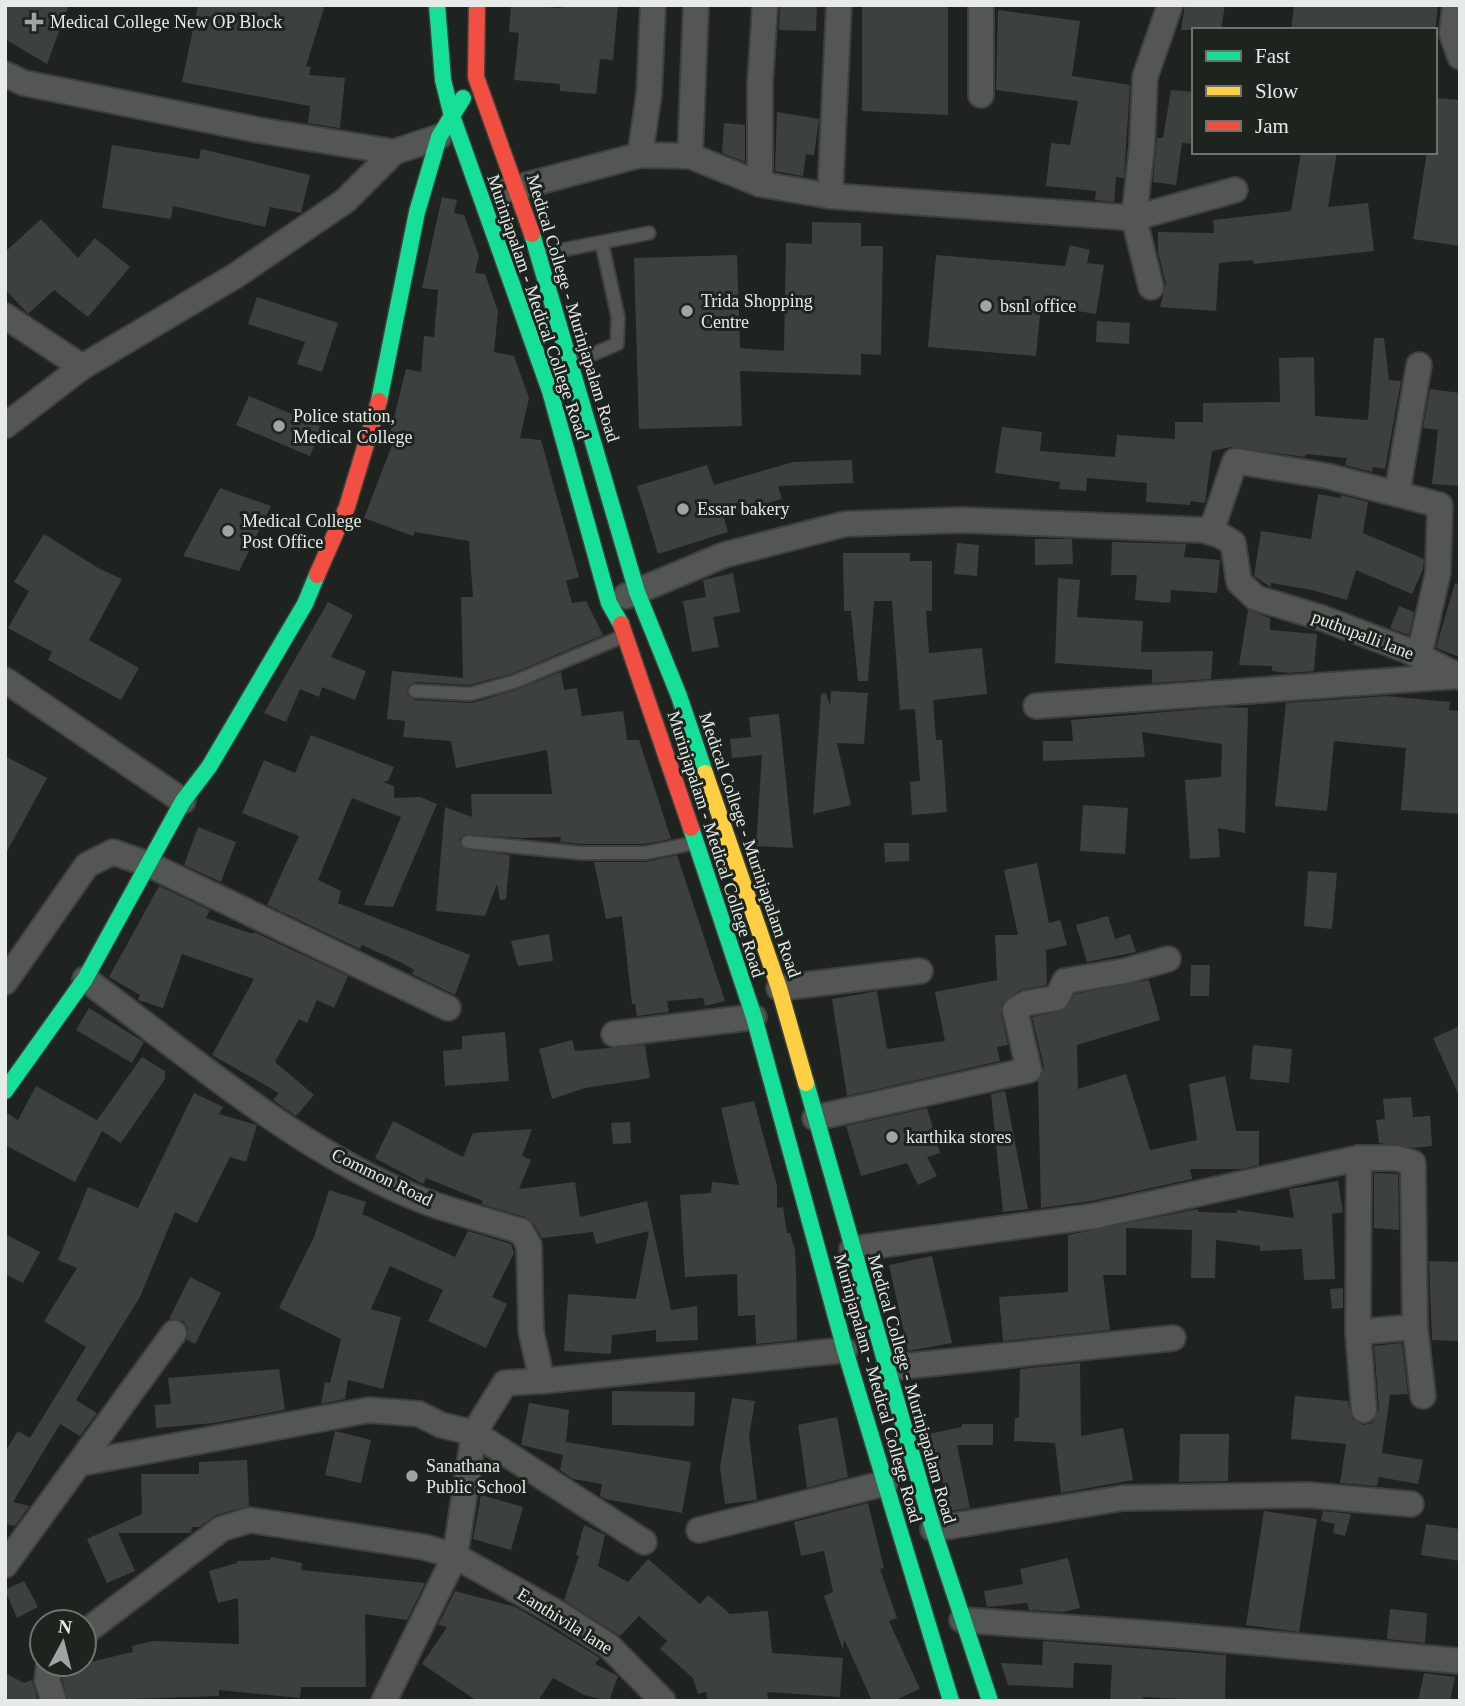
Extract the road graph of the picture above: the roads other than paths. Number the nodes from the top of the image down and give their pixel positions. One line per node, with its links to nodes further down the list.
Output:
1 (437, 5): 14 (main road, Murinjapalam - Medical College Road)
2 (477, 5): 12 (main road, Medical College - Murinjapalam Road)
3 (653, 5): 16 (street)
4 (696, 5): 17 (street)
5 (765, 5): 18 (street)
6 (839, 5): 21 (street)
7 (981, 5): 13 (street)
8 (1170, 5): 23 (street)
9 (1455, 5): 10 (street)
10 (1460, 57)
11 (5, 74): 15 (street)
12 (476, 77): 14 (main road); 19 (main road, Medical College - Murinjapalam Road)
13 (981, 95)
14 (446, 126): 15 (street); 22 (main road, Murinjapalam - Medical College Road); 43 (main road)
15 (394, 152): 31 (street)
16 (640, 155): 17 (street); 19 (street)
17 (690, 156): 18 (street)
18 (760, 184): 21 (street)
19 (517, 187): 22 (street); 26 (main road, Medical College - Murinjapalam Road)
20 (1235, 190): 23 (street)
21 (830, 196): 23 (street)
22 (482, 198): 36 (main road, Murinjapalam - Medical College Road)
23 (1134, 218): 27 (street)
24 (649, 233): 25 (lane)
25 (602, 244): 26 (lane); 29 (lane)
26 (538, 255): 29 (main road, Medical College - Murinjapalam Road)
27 (1151, 287)
28 (5, 316): 31 (street)
29 (572, 363): 35 (main road, Medical College - Murinjapalam Road)
30 (1419, 365): 33 (street)
31 (82, 368): 32 (street)
32 (5, 426)
33 (1397, 494): 34 (street); 38 (street)
34 (1212, 532): 35 (street); 38 (street, puthupalli lane)
35 (637, 592): 36 (street); 51 (main road, Medical College - Murinjapalam Road)
36 (609, 603): 37 (main road, Murinjapalam - Medical College Road)
37 (627, 634): 41 (lane); 45 (main road, Murinjapalam - Medical College Road)
38 (1419, 656): 39 (street, puthupalli lane)
39 (1458, 676): 42 (street)
40 (5, 680): 43 (street)
41 (415, 691)
42 (1035, 706)
43 (183, 801): 46 (main road)
44 (468, 842): 45 (lane)
45 (695, 843): 53 (main road, Murinjapalam - Medical College Road)
46 (149, 865): 49 (main road); 50 (street); 52 (street)
47 (1168, 958): 56 (street)
48 (920, 971): 51 (street)
49 (85, 979): 55 (main road); 65 (street, Common Road)
50 (5, 982)
51 (779, 988): 56 (main road, Medical College - Murinjapalam Road)
52 (448, 1008)
53 (754, 1017): 54 (street); 63 (main road, Murinjapalam - Medical College Road)
54 (614, 1034)
55 (5, 1091)
56 (816, 1118): 58 (main road, Medical College - Murinjapalam Road)
57 (1359, 1158): 58 (street); 59 (street); 60 (street)
58 (852, 1249): 64 (main road, Medical College - Murinjapalam Road)
59 (1415, 1327): 60 (street); 66 (street)
60 (1357, 1332): 67 (street)
61 (174, 1333): 69 (street)
62 (1173, 1338): 64 (street)
63 (845, 1350): 65 (street); 70 (main road, Murinjapalam - Medical College Road)
64 (888, 1368): 72 (main road, Medical College - Murinjapalam Road)
65 (542, 1381): 68 (street)
66 (1423, 1396)
67 (1364, 1410)
68 (474, 1433): 69 (street); 74 (street); 75 (street)
69 (82, 1463): 76 (street)
70 (886, 1483): 73 (street); 84 (main road, Murinjapalam - Medical College Road)
71 (1411, 1504): 72 (street)
72 (933, 1529): 77 (main road, Medical College - Murinjapalam Road)
73 (699, 1530)
74 (644, 1542)
75 (455, 1556): 78 (street, Eanthivila lane); 82 (street); 83 (street, Eanthivila lane)
76 (5, 1565)
77 (962, 1620): 79 (street); 85 (main road, Medical College - Murinjapalam Road)
78 (98, 1622)
79 (1460, 1661)
80 (47, 1678): 81 (street)
81 (54, 1701)
82 (384, 1701)
83 (663, 1701)
84 (951, 1701)
85 (990, 1701)

